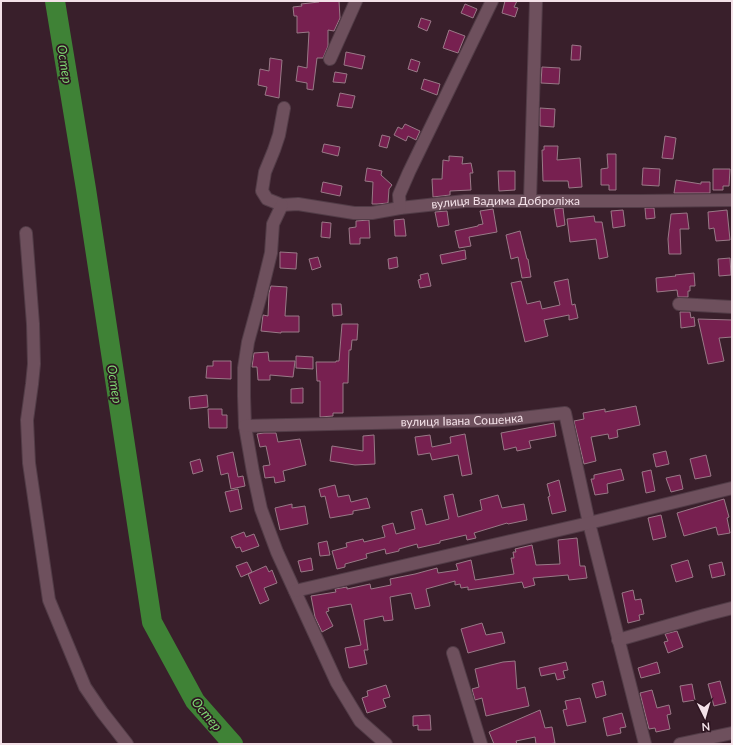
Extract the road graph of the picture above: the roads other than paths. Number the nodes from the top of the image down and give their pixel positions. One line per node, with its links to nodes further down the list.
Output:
1 (356, 1): 4 (street)
2 (492, 1): 9 (street)
3 (536, 1): 6 (street)
4 (330, 59)
5 (284, 108): 8 (street)
6 (530, 200): 7 (street, вулиця Вадима Доброліжа); 9 (street, вулиця Вадима Доброліжа)
7 (732, 200)
8 (282, 205): 9 (street, вулиця Вадима Доброліжа); 13 (street)
9 (400, 208)
10 (26, 233): 21 (street)
11 (679, 304): 12 (street)
12 (732, 307)
13 (246, 426): 15 (street, вулиця Івана Сошенка); 16 (street)
14 (732, 488): 15 (street)
15 (589, 523): 16 (street); 18 (street, вулиця Івана Сошенка)
16 (295, 591): 22 (street)
17 (732, 608): 18 (street)
18 (618, 640): 24 (street, вулиця Івана Сошенка)
19 (453, 653): 23 (street)
20 (732, 733): 25 (street)
21 (127, 744)
22 (386, 744)
23 (481, 744)
24 (645, 744)
25 (680, 744)

